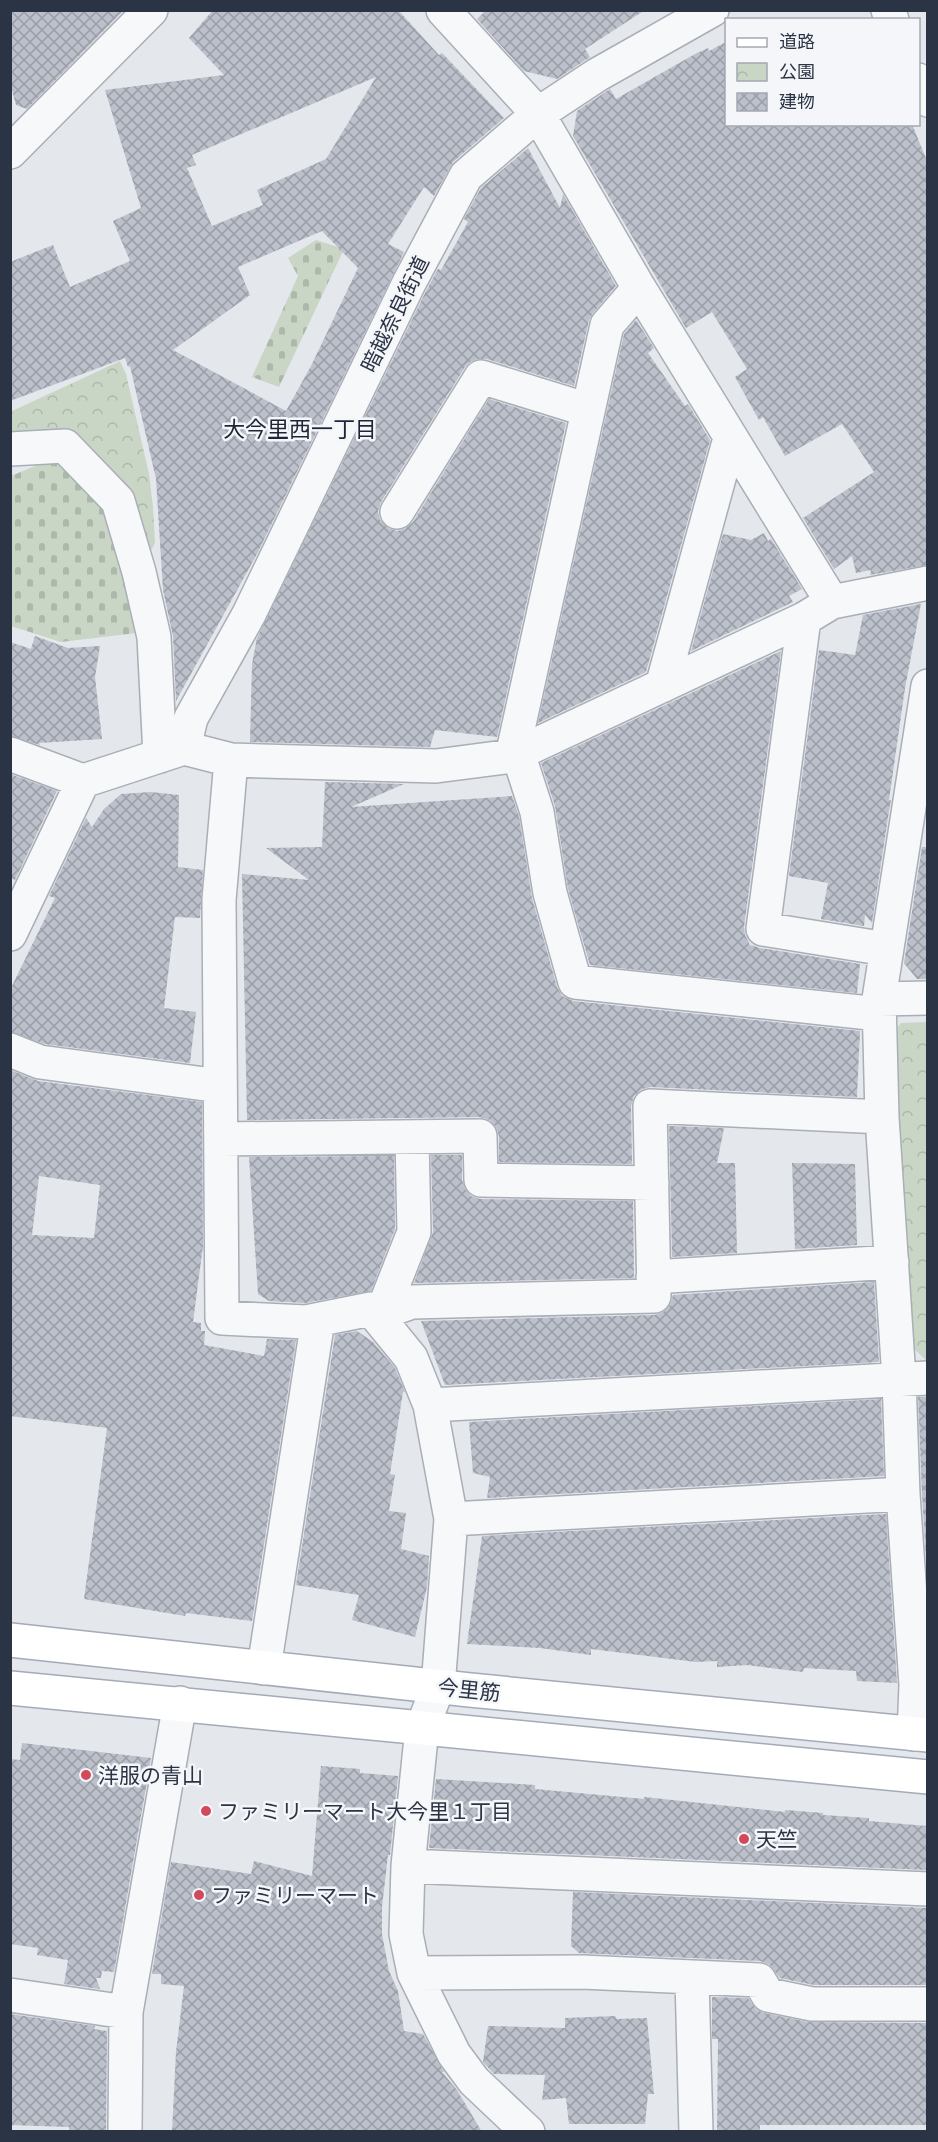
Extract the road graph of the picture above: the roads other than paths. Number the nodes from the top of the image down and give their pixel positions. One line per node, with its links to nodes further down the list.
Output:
1 (151, 10): 7 (street)
2 (443, 10): 6 (street)
3 (712, 10): 6 (street, 暗越奈良街道)
4 (920, 84): 5 (street)
5 (927, 100)
6 (538, 114): 8 (street); 18 (street, 暗越奈良街道)
7 (10, 152)
8 (639, 288): 9 (street); 10 (street)
9 (588, 410): 12 (street); 20 (street)
10 (730, 438): 14 (street); 16 (street)
11 (10, 449): 18 (street)
12 (397, 512)
13 (927, 583): 14 (street)
14 (832, 602): 15 (street)
15 (804, 619): 16 (street); 24 (street)
16 (662, 686): 20 (street)
17 (927, 686): 24 (street)
18 (178, 741): 21 (street); 22 (street)
19 (10, 754): 22 (street)
20 (515, 754): 21 (street); 26 (street)
21 (231, 760): 28 (street)
22 (83, 781): 23 (street)
23 (10, 934)
24 (886, 949): 26 (street)
25 (927, 998): 26 (street)
26 (879, 1006): 29 (street)
27 (10, 1050): 28 (street)
28 (220, 1086): 31 (street)
29 (882, 1117): 32 (street); 33 (street)
30 (412, 1137): 31 (street); 32 (street); 35 (street)
31 (222, 1139): 36 (street)
32 (652, 1183): 34 (street)
33 (892, 1262): 34 (street); 37 (street)
34 (653, 1277): 35 (street)
35 (378, 1314): 36 (street); 38 (street)
36 (318, 1320): 42 (street)
37 (913, 1379): 38 (street); 39 (street)
38 (430, 1405): 40 (street)
39 (903, 1494): 40 (street); 47 (street)
40 (451, 1520): 43 (street)
41 (10, 1640): 42 (main road, 今里筋)
42 (264, 1668): 43 (main road, 今里筋)
43 (438, 1687): 46 (street); 47 (main road, 今里筋)
44 (10, 1688): 45 (main road, 今里筋)
45 (180, 1703): 46 (main road, 今里筋); 55 (street)
46 (422, 1728): 48 (main road, 今里筋); 49 (street)
47 (921, 1734)
48 (927, 1778)
49 (408, 1866): 50 (street); 51 (street)
50 (927, 1889)
51 (414, 1973): 52 (street); 57 (street)
52 (692, 1978): 54 (street); 58 (street)
53 (10, 1995): 55 (street)
54 (927, 2004)
55 (126, 2012): 56 (street)
56 (125, 2132)
57 (528, 2132)
58 (696, 2132)

